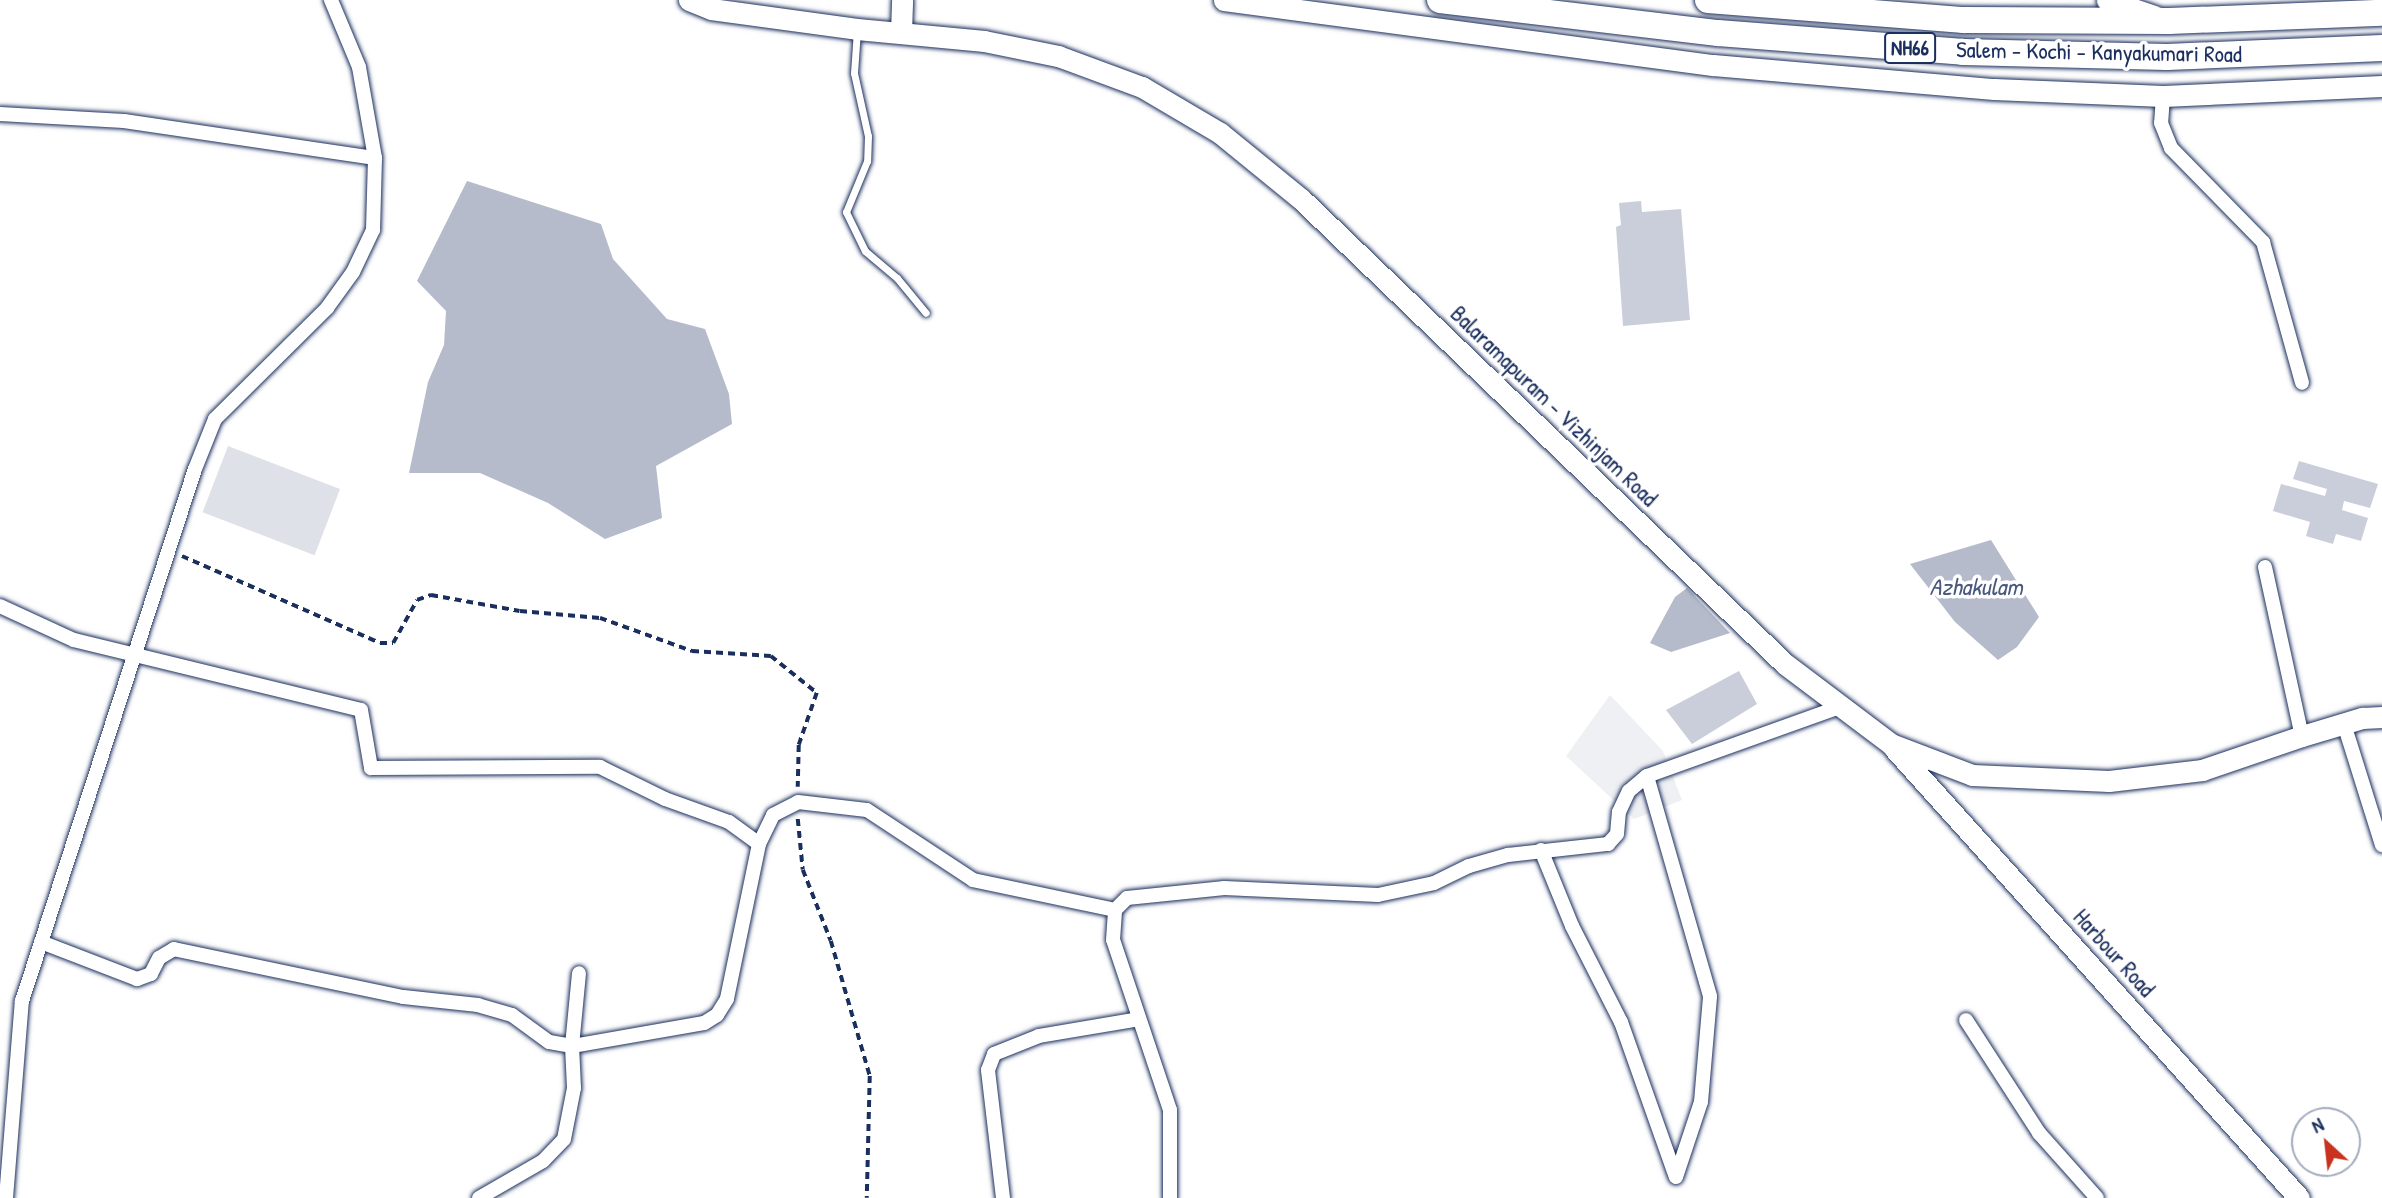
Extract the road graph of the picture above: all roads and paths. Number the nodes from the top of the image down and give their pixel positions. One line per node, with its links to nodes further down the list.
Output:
1 (331, 0): 16 (street)
2 (689, 0): 10 (main road, Balaramapuram - Vizhinjam Road)
3 (902, 0): 11 (main road)
4 (1224, 0): 14 (main road)
5 (1440, 0): 12 (highway, Salem - Kochi - Kanyakumari Road / NH66)
6 (1708, 0): 9 (highway, Salem - Kochi - Kanyakumari Road / NH66)
7 (2106, 0): 9 (main road)
8 (2382, 13): 9 (highway, Salem - Kochi - Kanyakumari Road / NH66)
9 (2169, 21)
10 (857, 29): 11 (main road, Balaramapuram - Vizhinjam Road); 17 (lane)
11 (901, 32): 23 (main road, Balaramapuram - Vizhinjam Road)
12 (2382, 48)
13 (2382, 86): 14 (main road)
14 (2163, 96): 18 (street)
15 (0, 114): 16 (street)
16 (375, 158): 19 (street)
17 (926, 313)
18 (2301, 383)
19 (168, 551): 22 (street); 29 (path)
20 (2264, 568): 26 (street)
21 (0, 606): 22 (street)
22 (132, 652): 30 (street); 34 (street)
23 (1837, 708): 27 (main road, Balaramapuram - Vizhinjam Road); 28 (street)
24 (2382, 717): 25 (main road, Balaramapuram - Vizhinjam Road)
25 (2344, 724): 26 (main road, Balaramapuram - Vizhinjam Road); 31 (street)
26 (2302, 736): 27 (main road, Balaramapuram - Vizhinjam Road)
27 (1891, 744): 45 (main road, Harbour Road)
28 (1647, 776): 32 (street); 32 (street)
29 (798, 802): 30 (street); 33 (street); 41 (path)
30 (759, 844): 38 (street)
31 (2382, 845)
32 (1541, 850): 33 (street)
33 (1115, 910): 36 (street)
34 (41, 942): 38 (street); 39 (street)
35 (579, 973): 38 (street)
36 (1139, 1019): 42 (street); 43 (street)
37 (1966, 1020): 44 (street)
38 (572, 1046): 40 (street)
39 (6, 1198)
40 (479, 1198)
41 (867, 1198)
42 (1003, 1198)
43 (1170, 1198)
44 (2097, 1198)
45 (2299, 1198)

